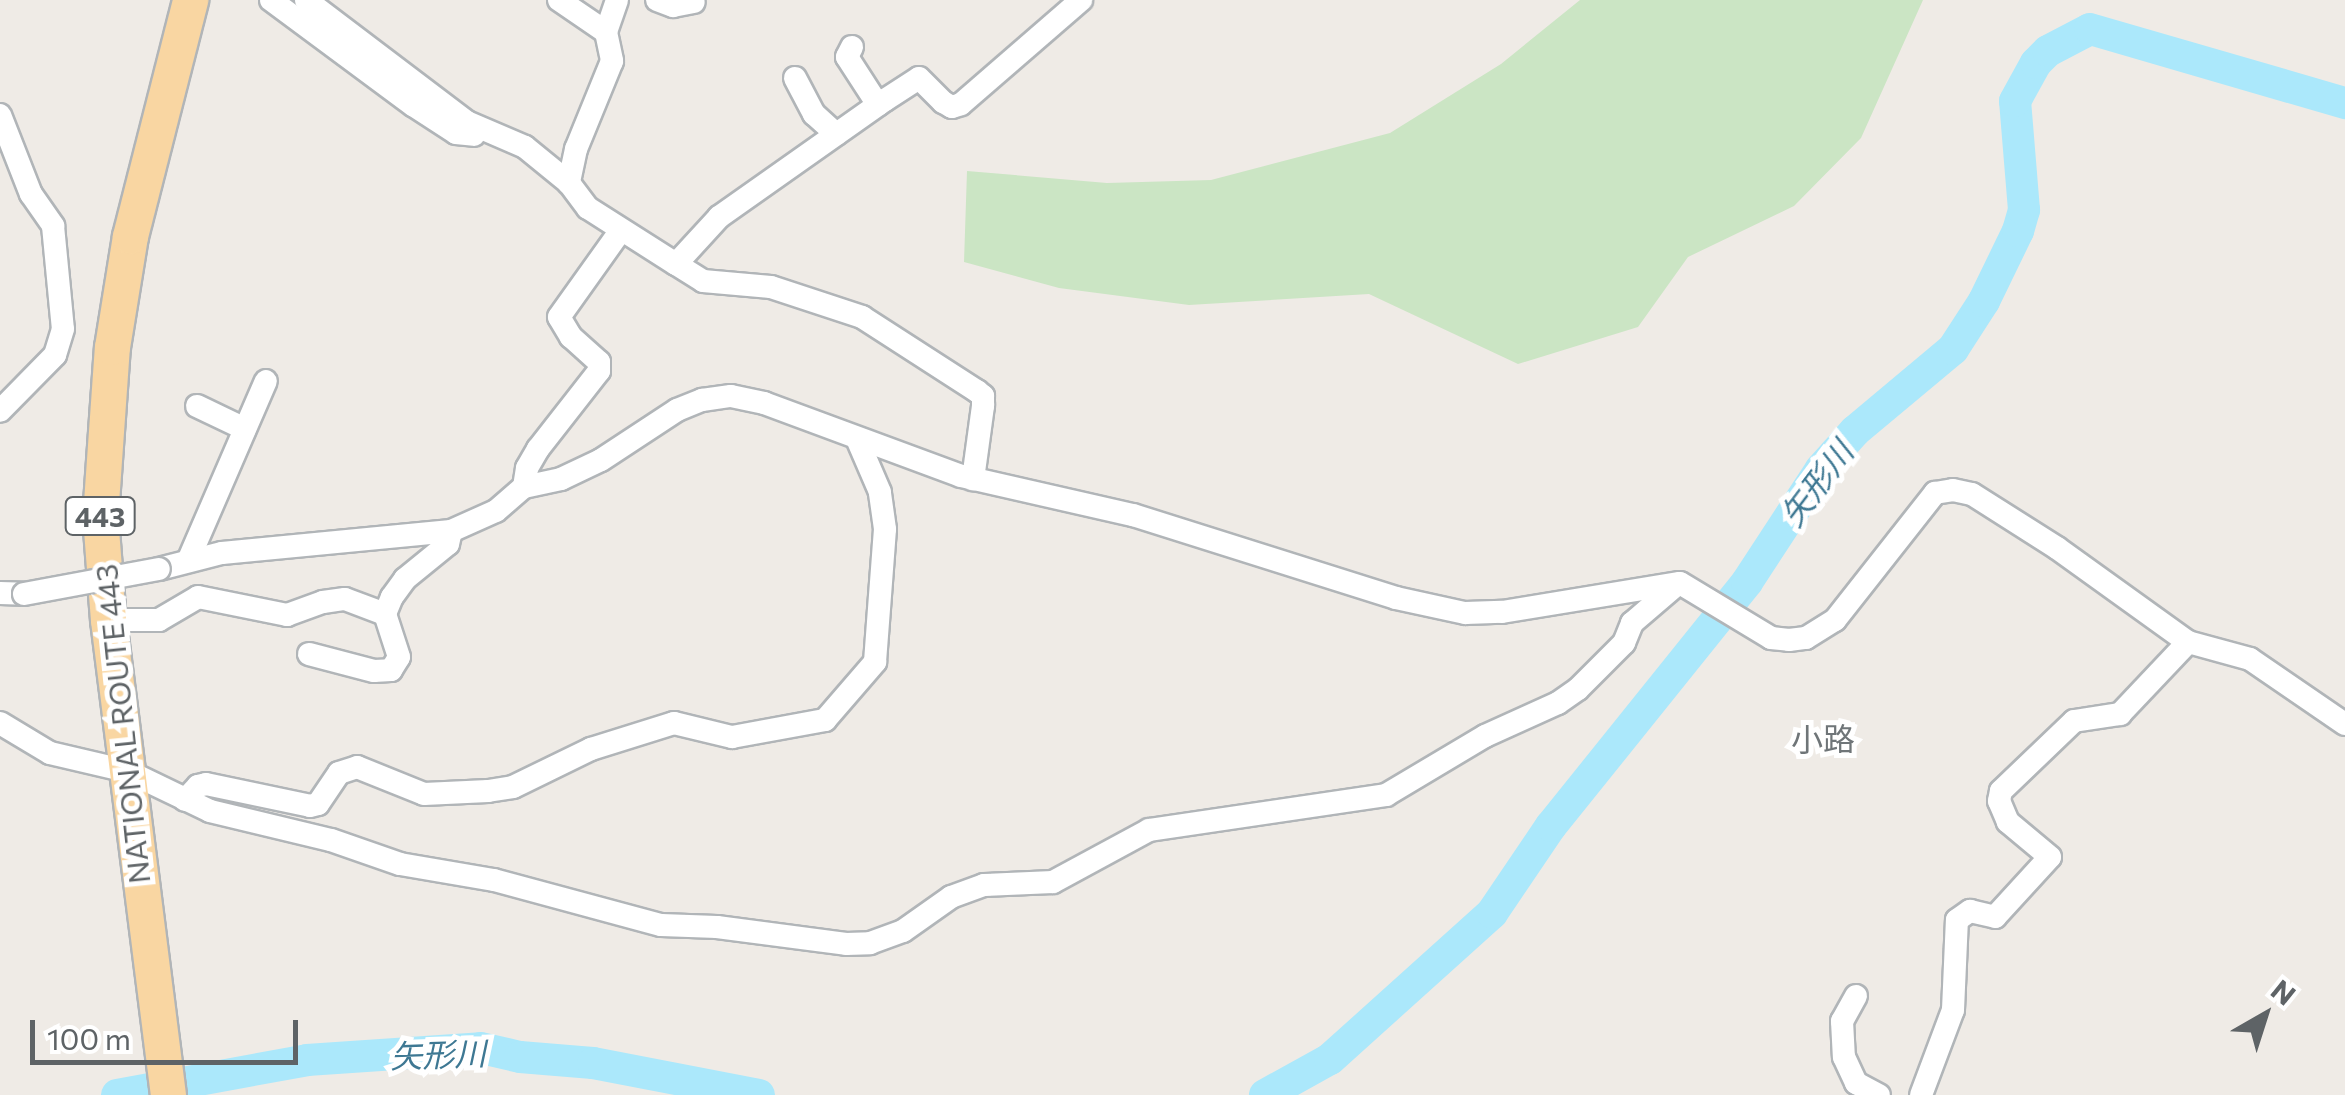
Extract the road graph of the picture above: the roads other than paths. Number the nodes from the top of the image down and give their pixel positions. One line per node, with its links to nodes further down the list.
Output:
1 (190, 0): 31 (highway, NATIONAL ROUTE 443 / 443)
2 (271, 0): 14 (street)
3 (306, 0): 14 (street)
4 (559, 0): 9 (street)
5 (617, 0): 9 (street)
6 (657, 0): 8 (street)
7 (1081, 0): 12 (street)
8 (694, 2)
9 (606, 32): 16 (street)
10 (852, 47): 12 (street)
11 (796, 78): 15 (street)
12 (878, 105): 15 (street)
13 (0, 115): 21 (street)
14 (484, 130): 16 (street)
15 (836, 134): 18 (street)
16 (569, 184): 17 (street)
17 (621, 230): 18 (street); 25 (street)
18 (676, 264): 24 (street)
19 (266, 380): 22 (street)
20 (196, 406): 22 (street)
21 (0, 411)
22 (245, 429): 27 (street)
23 (858, 441): 24 (street); 25 (street); 37 (street)
24 (973, 479): 28 (street)
25 (524, 487): 26 (street)
26 (451, 531): 27 (street); 30 (street)
27 (188, 562): 29 (street, bridge)
28 (1683, 588): 32 (street); 37 (street)
29 (0, 593)
30 (385, 614): 31 (street); 33 (street)
31 (108, 620): 36 (highway, NATIONAL ROUTE 443 / 443)
32 (2188, 642): 35 (street); 41 (street)
33 (309, 654)
34 (0, 723): 36 (street)
35 (2345, 724)
36 (127, 771): 37 (street); 39 (highway, NATIONAL ROUTE 443 / 443)
37 (184, 800)
38 (1856, 996): 40 (street)
39 (168, 1095)
40 (1880, 1095)
41 (1922, 1095)

